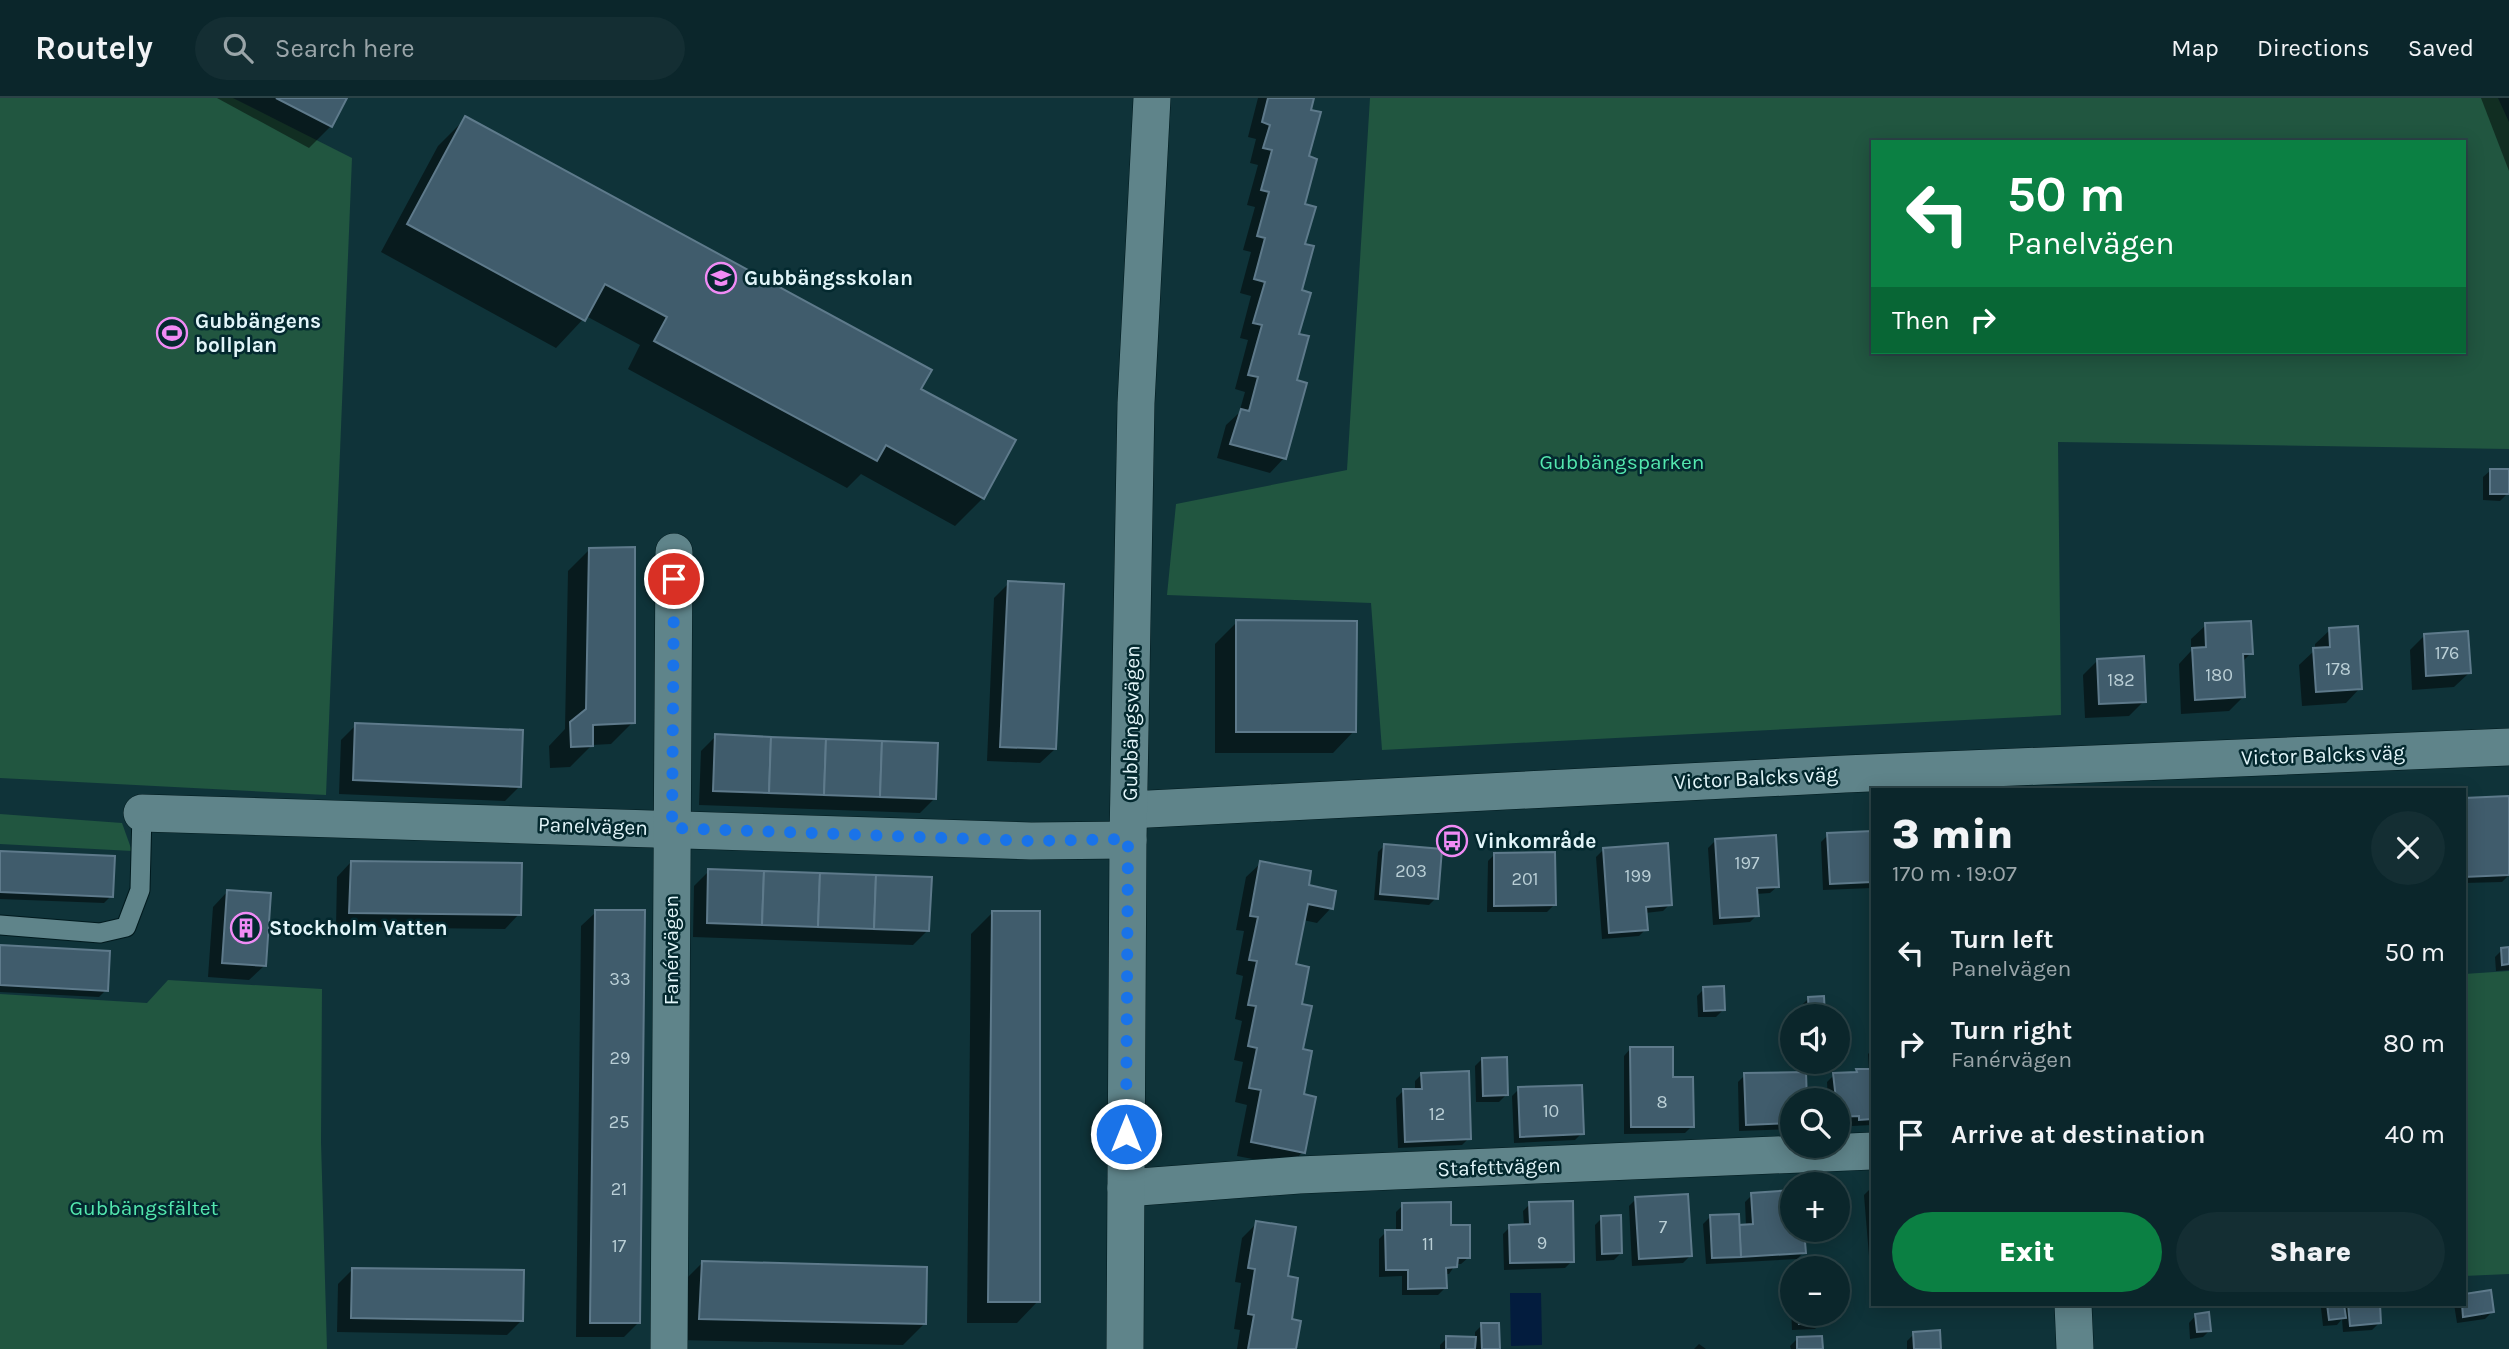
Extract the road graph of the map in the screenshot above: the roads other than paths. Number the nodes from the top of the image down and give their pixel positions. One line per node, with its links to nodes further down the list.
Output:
1 (1152, 98): 5 (street, Gubbängsvägen)
2 (674, 552): 6 (street, Fanérvägen)
3 (2509, 747): 5 (street, Victor Balcks väg)
4 (142, 813): 6 (street, Panelvägen); 7 (lane)
5 (1129, 825): 6 (street, Panelvägen); 9 (street, Gubbängsvägen)
6 (672, 828): 11 (street, Fanérvägen)
7 (0, 925)
8 (1871, 1151): 9 (street, Stafettvägen)
9 (1126, 1188): 12 (street, Gubbängsvägen)
10 (2073, 1306): 13 (street)
11 (669, 1349)
12 (1125, 1349)
13 (2075, 1349)

